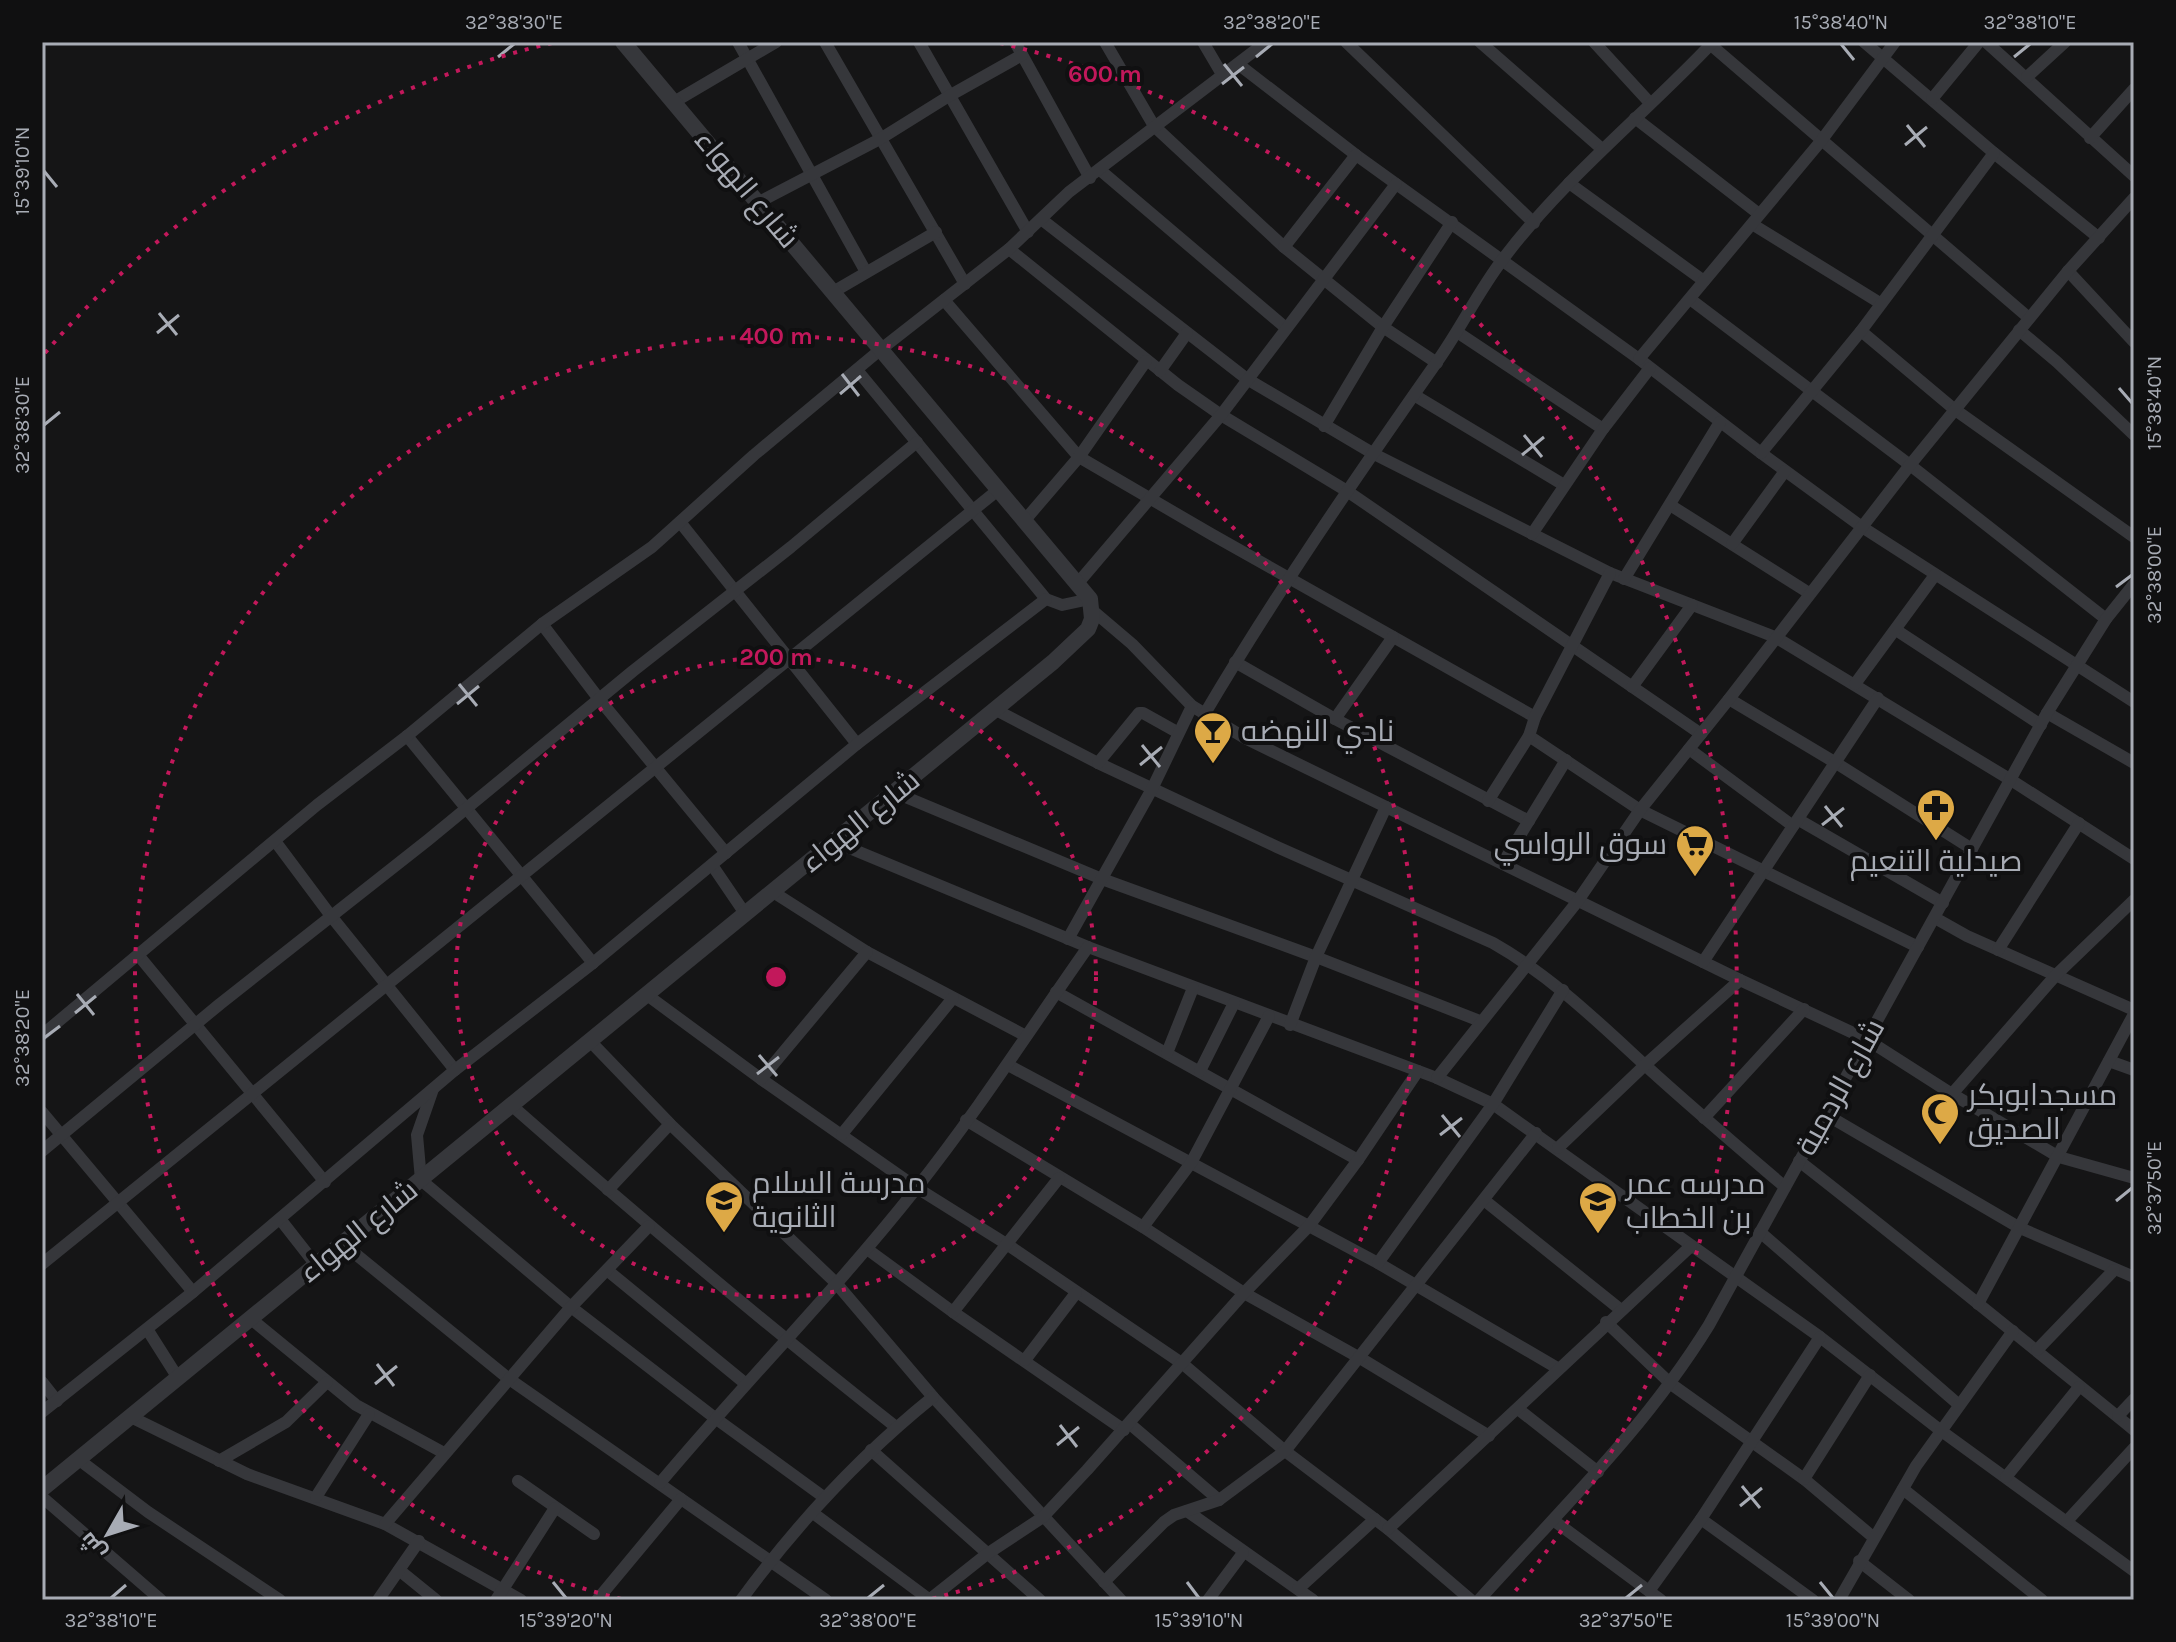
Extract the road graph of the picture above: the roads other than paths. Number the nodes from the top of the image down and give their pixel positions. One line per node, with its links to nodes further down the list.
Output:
1 (623, 42): 28 (street, شارع الهواء)
2 (738, 42): 21 (street)
3 (776, 42): 21 (street)
4 (825, 42): 33 (street)
5 (919, 42): 26 (street)
6 (1015, 42): 19 (street)
7 (1105, 42): 31 (street)
8 (1203, 42): 23 (street)
9 (1266, 42): 22 (street)
10 (1346, 42): 48 (street)
11 (1480, 42): 35 (street)
12 (1594, 42): 29 (street)
13 (1864, 42): 20 (street)
14 (1895, 42): 20 (street)
15 (1979, 42): 27 (street)
16 (1986, 42): 24 (street)
17 (2065, 42): 24 (street)
18 (1712, 43): 29 (street); 34 (street)
19 (1022, 55): 26 (street); 39 (street)
20 (1882, 57): 27 (street); 34 (street)
21 (747, 59): 28 (street); 38 (street)
22 (1238, 64): 23 (street); 37 (street)
23 (1223, 76): 31 (street)
24 (2027, 77): 32 (street)
25 (2134, 89): 32 (street)
26 (949, 96): 33 (street); 50 (street)
27 (1932, 99): 36 (street)
28 (674, 102): 44 (street, شارع الهواء)
29 (1650, 103): 30 (street)
30 (1635, 118): 35 (street); 46 (street)
31 (1154, 126): 39 (street); 53 (street)
32 (2090, 138): 40 (street)
33 (880, 139): 38 (street); 49 (street)
34 (1821, 141): 46 (street); 51 (street)
35 (1602, 149): 41 (street)
36 (1994, 153): 51 (street); 52 (street)
37 (1356, 155): 42 (street); 53 (street)
38 (813, 173): 44 (street); 57 (street)
39 (1095, 174): 45 (street); 67 (street)
40 (2134, 176)
41 (1569, 183): 48 (street); 59 (street)
42 (1396, 184): 47 (street); 58 (street)
43 (2134, 198): 52 (street)
44 (759, 202): 61 (street, شارع الهواء)
45 (1041, 219): 50 (street); 71 (street)
46 (1756, 219): 59 (street); 64 (street)
47 (1452, 222): 55 (street); 66 (street)
48 (1534, 223): 55 (street)
49 (936, 232): 57 (street); 60 (street)
50 (1028, 232): 54 (street)
51 (1933, 234): 64 (street); 65 (street)
52 (2099, 238): 56 (street)
53 (1284, 247): 58 (street)
54 (1009, 249): 60 (street); 74 (street)
55 (1502, 260): 70 (street); 76 (street)
56 (2068, 271): 65 (street); 72 (street)
57 (866, 272): 61 (street)
58 (1324, 280): 66 (street); 67 (street)
59 (1704, 281): 62 (street)
60 (965, 284): 63 (street)
61 (833, 292): 73 (street, شارع الهواء)
62 (1690, 299): 76 (street); 80 (street)
63 (944, 300): 73 (street); 91 (street)
64 (1880, 303): 69 (street)
65 (2029, 318): 68 (street)
66 (1383, 327): 75 (street); 85 (street)
67 (1286, 328): 79 (street)
68 (2019, 330): 82 (street); 87 (street)
69 (1861, 331): 80 (street); 82 (street)
70 (1457, 332): 75 (street); 86 (street)
71 (1187, 333): 78 (street); 79 (street)
72 (2134, 342)
73 (880, 350): 77 (street); 95 (street, شارع الهواء)
74 (1146, 361): 78 (street); 91 (street)
75 (1437, 363): 81 (street)
76 (1644, 364): 84 (street); 86 (street)
77 (857, 370): 88 (street); 101 (street)
78 (1160, 371): 83 (street)
79 (1247, 379): 83 (street); 85 (street)
80 (1810, 391): 89 (street); 92 (street)
81 (1414, 395): 90 (street); 94 (street)
82 (1954, 409): 92 (street); 104 (street)
83 (1221, 415): 96 (street); 97 (street)
84 (1720, 422): 89 (street); 98 (street)
85 (1324, 426): 90 (street)
86 (1603, 429): 94 (street)
87 (2134, 435)
88 (917, 442): 99 (street); 112 (street)
89 (1761, 453): 93 (street)
90 (1374, 454): 96 (street); 103 (street)
91 (1079, 457): 97 (street); 100 (street)
92 (1910, 465): 102 (street); 117 (street)
93 (1785, 471): 102 (street); 105 (street)
94 (1564, 485): 103 (street)
95 (998, 490): 99 (street); 100 (street, شارع الهواء)
96 (1347, 491): 109 (street); 122 (street)
97 (1150, 500): 109 (street); 110 (street)
98 (1670, 505): 105 (street); 108 (street)
99 (973, 510): 114 (street); 123 (street)
100 (1025, 520): 110 (street, شارع الهواء)
101 (680, 522): 112 (street); 118 (street)
102 (1862, 527): 107 (street); 113 (street)
103 (1532, 534): 106 (street)
104 (2134, 537)
105 (1732, 544): 113 (street)
106 (1610, 573): 108 (street); 122 (street)
107 (1935, 575): 119 (street); 125 (street)
108 (1624, 579): 116 (street)
109 (1291, 580): 120 (street); 124 (street)
110 (1078, 583): 115 (street, شارع الهواء)
111 (2132, 589): 117 (street, شارع الردمية)
112 (735, 591): 123 (street); 129 (street)
113 (1809, 593): 121 (street)
114 (1046, 599): 115 (street); 142 (street)
115 (1091, 604): 132 (street); 133 (street, شارع الهواء)
116 (1692, 605): 121 (street); 127 (street)
117 (2106, 619): 125 (street, شارع الردمية)
118 (542, 624): 129 (street); 140 (street)
119 (1896, 630): 126 (street); 137 (street)
120 (1393, 637): 135 (street); 136 (street)
121 (1775, 637): 126 (street); 130 (street)
122 (1573, 647): 127 (street); 135 (street)
123 (791, 659): 142 (street); 148 (street)
124 (1235, 662): 134 (street); 136 (street)
125 (2076, 664): 131 (street); 137 (street, شارع الردمية)
126 (1855, 684): 128 (street)
127 (1632, 687): 139 (street)
128 (1878, 698): 146 (street); 149 (street)
129 (599, 699): 148 (street); 154 (street)
130 (1729, 699): 139 (street); 146 (street)
131 (2134, 702)
132 (1192, 706): 134 (street); 138 (street)
133 (996, 710): 145 (street); 151 (street, شارع الهواء)
134 (1204, 715): 153 (street)
135 (1535, 717): 141 (street)
136 (1335, 719): 152 (street)
137 (2044, 719): 147 (street); 149 (street, شارع الردمية)
138 (1177, 732): 145 (street); 150 (street)
139 (1701, 734): 143 (street)
140 (407, 736): 154 (street); 159 (street)
141 (1529, 736): 144 (street); 152 (street)
142 (857, 744): 162 (street)
143 (1689, 749): 155 (street); 157 (street)
144 (1566, 760): 155 (street); 156 (street)
145 (1098, 763): 150 (street)
146 (1836, 763): 157 (street); 161 (street)
147 (2134, 763)
148 (656, 766): 162 (street); 167 (street)
149 (2011, 780): 158 (street); 161 (street, شارع الردمية)
150 (1152, 789): 168 (street); 169 (street)
151 (896, 793): 160 (street, شارع الهواء); 168 (street)
152 (1488, 801): 156 (street)
153 (1386, 807): 164 (street); 169 (street)
154 (466, 809): 167 (street); 175 (street)
155 (1640, 810): 166 (street); 172 (street)
156 (1529, 821): 164 (street)
157 (1796, 823): 166 (street); 173 (street)
158 (2079, 823): 163 (street); 180 (street)
159 (275, 841): 175 (street); 182 (street)
160 (835, 842): 170 (street, شارع الهواء); 177 (street)
161 (1972, 849): 173 (street, شارع الردمية)
162 (726, 853): 165 (street)
163 (2134, 859)
164 (1503, 863): 172 (street)
165 (712, 865): 174 (street); 185 (street)
166 (1765, 871): 179 (street); 184 (street)
167 (522, 874): 185 (street); 189 (street)
168 (1102, 879): 177 (street); 183 (street)
169 (1352, 879): 183 (street); 186 (street)
170 (773, 892): 174 (street, شارع الهواء); 181 (street)
171 (2134, 900): 187 (street)
172 (1577, 902): 184 (street); 186 (street)
173 (1943, 903): 176 (street, شارع الردمية)
174 (746, 915): 193 (street, شارع الهواء)
175 (331, 916): 189 (street); 200 (street)
176 (1935, 918): 179 (street, شارع الردمية); 180 (street)
177 (1068, 939): 178 (street)
178 (1088, 947): 190 (street); 192 (street)
179 (1918, 947): 204 (street, شارع الردمية)
180 (1998, 950): 187 (street)
181 (867, 952): 194 (street); 215 (street)
182 (139, 956): 200 (street); 202 (street)
183 (1316, 957): 199 (street); 201 (street)
184 (1703, 962): 188 (street)
185 (593, 963): 210 (street)
186 (1527, 963): 191 (street); 199 (street)
187 (2056, 975): 197 (street); 219 (street)
188 (1740, 980): 196 (street); 209 (street)
189 (386, 983): 210 (street); 218 (street)
190 (1193, 988): 195 (street); 206 (street)
191 (1563, 990): 209 (street); 220 (street)
192 (1056, 992): 203 (street); 206 (street)
193 (647, 995): 205 (street, شارع الهواء); 215 (street)
194 (953, 998): 203 (street); 228 (street)
195 (1234, 1003): 198 (street); 212 (street)
196 (1804, 1009): 204 (street); 224 (street)
197 (2134, 1012): 207 (street)
198 (1269, 1016): 201 (street); 216 (street)
199 (1480, 1021): 214 (street)
200 (196, 1024): 218 (street); 229 (street)
201 (1290, 1025): 213 (street)
202 (42, 1035)
203 (1026, 1036): 208 (street)
204 (1866, 1039): 219 (street); 223 (street, شارع الردمية)
205 (590, 1041): 221 (street, شارع الهواء); 226 (street)
206 (1167, 1053): 212 (street)
207 (2109, 1061): 211 (street); 232 (street)
208 (1008, 1065): 225 (street); 235 (street)
209 (1645, 1065): 224 (street); 230 (street)
210 (455, 1070): 217 (street)
211 (2134, 1070)
212 (1200, 1071): 216 (street)
213 (1418, 1071): 214 (street); 233 (street)
214 (1437, 1078): 220 (street)
215 (761, 1079): 228 (street)
216 (1231, 1088): 233 (street); 235 (street)
217 (433, 1089): 238 (street); 239 (street)
218 (252, 1093): 239 (street); 244 (street)
219 (1952, 1094): 232 (street)
220 (1493, 1104): 227 (street); 255 (street)
221 (511, 1105): 238 (street, شارع الهواء); 242 (street)
222 (42, 1112): 229 (street)
223 (1825, 1114): 234 (street, شارع الردمية); 249 (street)
224 (1704, 1118): 240 (street)
225 (966, 1120): 236 (street); 241 (street)
226 (670, 1124): 242 (street); 262 (street)
227 (1536, 1133): 230 (street); 243 (street)
228 (842, 1134): 241 (street)
229 (60, 1136): 231 (street); 244 (street)
230 (1558, 1148): 253 (street)
231 (42, 1151)
232 (2059, 1157): 237 (street); 249 (street)
233 (1358, 1160): 247 (street)
234 (1799, 1161): 240 (street, شارع الردمية); 267 (street)
235 (1191, 1163): 247 (street); 248 (street)
236 (1059, 1178): 248 (street); 252 (street)
237 (2134, 1178)
238 (421, 1180): 251 (street, شارع الهواء); 268 (street)
239 (325, 1182): 245 (street)
240 (1785, 1187): 250 (street, شارع الردمية)
241 (917, 1188): 252 (street); 254 (street)
242 (608, 1190): 246 (street)
243 (1484, 1200): 263 (street); 269 (street)
244 (118, 1203): 256 (street); 264 (street)
245 (280, 1219): 257 (street); 264 (street)
246 (649, 1226): 258 (street); 276 (street)
247 (1309, 1226): 255 (street); 266 (street)
248 (1143, 1227): 266 (street)
249 (2020, 1228): 259 (street); 267 (street)
250 (1760, 1232): 260 (street, شارع الردمية); 293 (street)
251 (342, 1243): 257 (street, شارع الهواء); 284 (street)
252 (1008, 1245): 265 (street); 270 (street)
253 (1691, 1246): 260 (street); 269 (street)
254 (867, 1249): 262 (street); 270 (street)
255 (1378, 1263): 263 (street)
256 (42, 1264)
257 (316, 1265): 271 (street, شارع الهواء)
258 (607, 1270): 268 (street); 287 (street)
259 (2114, 1270): 261 (street); 277 (street)
260 (1736, 1277): 275 (street); 288 (street, شارع الردمية)
261 (2134, 1277)
262 (836, 1283): 276 (street); 290 (street)
263 (1417, 1285): 278 (street); 281 (street)
264 (193, 1292): 273 (street)
265 (1076, 1293): 279 (street); 280 (street)
266 (1244, 1293): 278 (street); 280 (street)
267 (1978, 1304): 274 (street)
268 (571, 1307): 284 (street); 299 (street)
269 (1621, 1310): 272 (street)
270 (953, 1312): 279 (street)
271 (251, 1319): 283 (street, شارع الهواء); 286 (street)
272 (1606, 1322): 281 (street); 288 (street)
273 (147, 1329): 283 (street); 292 (street)
274 (2013, 1331): 277 (street); 293 (street)
275 (1820, 1337): 282 (street); 305 (street)
276 (785, 1340): 287 (street); 300 (street)
277 (2037, 1350): 289 (street)
278 (1360, 1358): 304 (street); 308 (street)
279 (1025, 1360): 301 (street)
280 (1183, 1364): 301 (street); 308 (street)
281 (1559, 1369): 294 (street)
282 (1870, 1375): 302 (street); 314 (street)
283 (178, 1378): 298 (street, شارع الهواء)
284 (509, 1379): 309 (street); 316 (street)
285 (42, 1382): 292 (street)
286 (327, 1382): 296 (street); 311 (street)
287 (746, 1384): 299 (street)
288 (1671, 1384): 305 (street); 312 (street, شارع الردمية)
289 (2079, 1387): 297 (street); 313 (street)
290 (933, 1397): 300 (street); 327 (street)
291 (2134, 1399): 297 (street)
292 (57, 1401): 295 (street)
293 (1958, 1404): 302 (street)
294 (1518, 1409): 304 (street); 312 (street)
295 (42, 1412)
296 (369, 1414): 309 (street); 320 (street)
297 (2118, 1416): 303 (street)
298 (131, 1417): 310 (street, شارع الهواء); 311 (street)
299 (715, 1418): 316 (street); 321 (street)
300 (896, 1427): 307 (street)
301 (1127, 1427): 323 (street); 327 (street)
302 (1940, 1430): 313 (street); 318 (street)
303 (2134, 1430)
304 (1489, 1436): 333 (street)
305 (1753, 1442): 314 (street); 329 (street)
306 (2134, 1448): 331 (street)
307 (871, 1450): 321 (street); 338 (street)
308 (1285, 1451): 323 (street); 328 (street)
309 (444, 1453): 332 (street)
310 (78, 1459): 317 (street, شارع الهواء); 348 (street)
311 (219, 1461): 320 (street)
312 (1598, 1472): 330 (street, شارع الردمية)
313 (2006, 1477): 331 (street)
314 (1804, 1479): 335 (street)
315 (518, 1481): 324 (street)
316 (660, 1483): 322 (street)
317 (42, 1489)
318 (1903, 1489): 335 (street); 366 (street)
319 (42, 1497): 347 (street)
320 (316, 1497): 332 (street)
321 (825, 1498): 326 (street)
322 (681, 1499): 340 (street); 352 (street)
323 (1219, 1500): 325 (street)
324 (555, 1508): 334 (street); 346 (street)
325 (1187, 1511): 337 (street); 343 (street)
326 (813, 1513): 340 (street); 355 (street)
327 (1043, 1517): 338 (street); 343 (street)
328 (1375, 1519): 333 (street); 344 (street)
329 (1701, 1519): 345 (street); 363 (street)
330 (1553, 1520): 345 (street); 361 (street, شارع الردمية)
331 (2067, 1521): 342 (street)
332 (385, 1524): 336 (street)
333 (1388, 1529): 360 (street)
334 (594, 1534)
335 (1873, 1537): 339 (street)
336 (419, 1541): 341 (street); 346 (street)
337 (1243, 1553): 344 (street); 358 (street)
338 (987, 1554): 355 (street); 356 (street)
339 (1859, 1561): 364 (street); 365 (street)
340 (769, 1562): 353 (street); 354 (street)
341 (399, 1570): 349 (street); 350 (street)
342 (2134, 1571)
343 (1104, 1582): 357 (street)
344 (1298, 1589): 359 (street)
345 (1649, 1591): 362 (street)
346 (499, 1594): 351 (street)
347 (161, 1600)
348 (280, 1600)
349 (378, 1600)
350 (436, 1600)
351 (521, 1600)
352 (597, 1600)
353 (741, 1600)
354 (826, 1600)
355 (930, 1600)
356 (1040, 1600)
357 (1121, 1600)
358 (1208, 1600)
359 (1313, 1600)
360 (1471, 1600)
361 (1479, 1600)
362 (1661, 1600)
363 (1813, 1600)
364 (1839, 1600)
365 (1909, 1600)
366 (2042, 1600)

